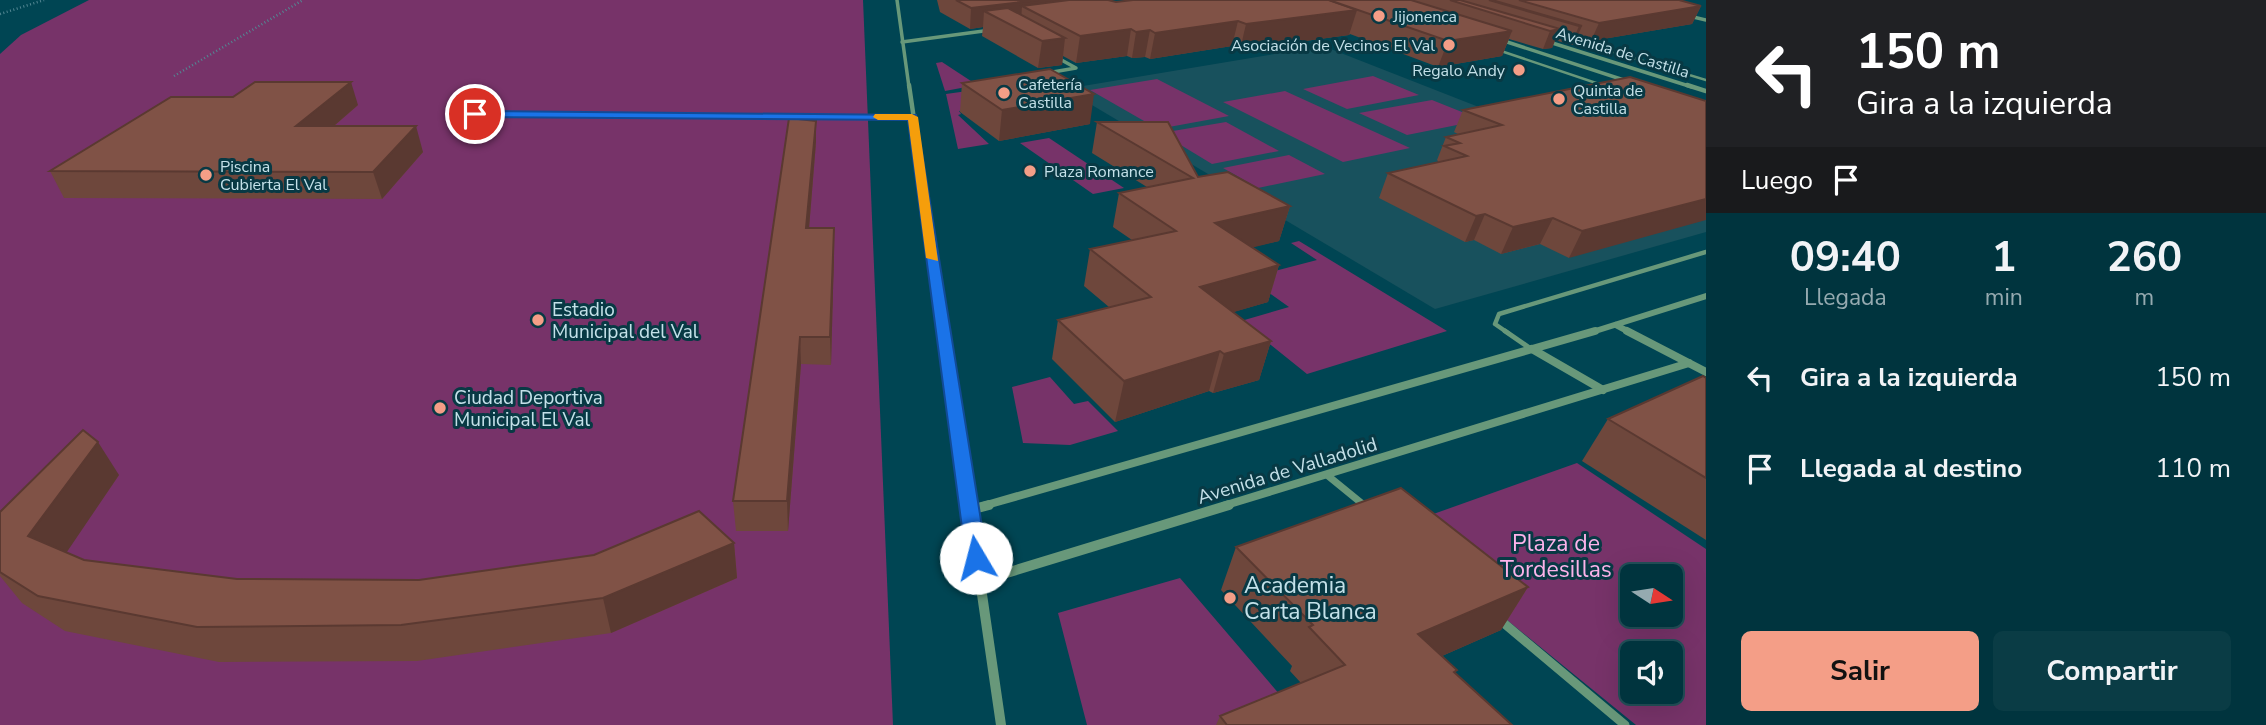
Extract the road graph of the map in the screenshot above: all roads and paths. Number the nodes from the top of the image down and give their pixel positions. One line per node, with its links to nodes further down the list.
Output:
1 (44, 0): 4 (path)
2 (303, 0): 15 (path)
3 (897, 0): 11 (street)
4 (0, 14)
5 (1683, 14): 6 (street)
6 (1706, 20)
7 (993, 30): 11 (street)
8 (1533, 37): 19 (street, Avenida de Castilla)
9 (1496, 38): 18 (street, Avenida de Castilla)
10 (1567, 38): 16 (lane)
11 (902, 42): 21 (street)
12 (1488, 47): 17 (lane)
13 (1052, 55): 14 (street)
14 (1044, 73)
15 (174, 76)
16 (1706, 80)
17 (1603, 85)
18 (1640, 85)
19 (1706, 91)
20 (475, 114): 21 (lane)
21 (912, 117): 30 (street)
22 (1706, 252): 25 (lane)
23 (1706, 296): 24 (street)
24 (1616, 325): 25 (street); 26 (street)
25 (1532, 349): 28 (street); 30 (street)
26 (1689, 363): 27 (street); 28 (street, Avenida de Valladolid)
27 (1706, 372)
28 (1603, 390): 29 (street, Avenida de Valladolid)
29 (1327, 475): 31 (street); 32 (street, Avenida de Valladolid)
30 (970, 510): 32 (street)
31 (1370, 510)
32 (980, 581): 34 (street)
33 (1487, 609): 35 (street)
34 (1001, 725)
35 (1625, 725)

